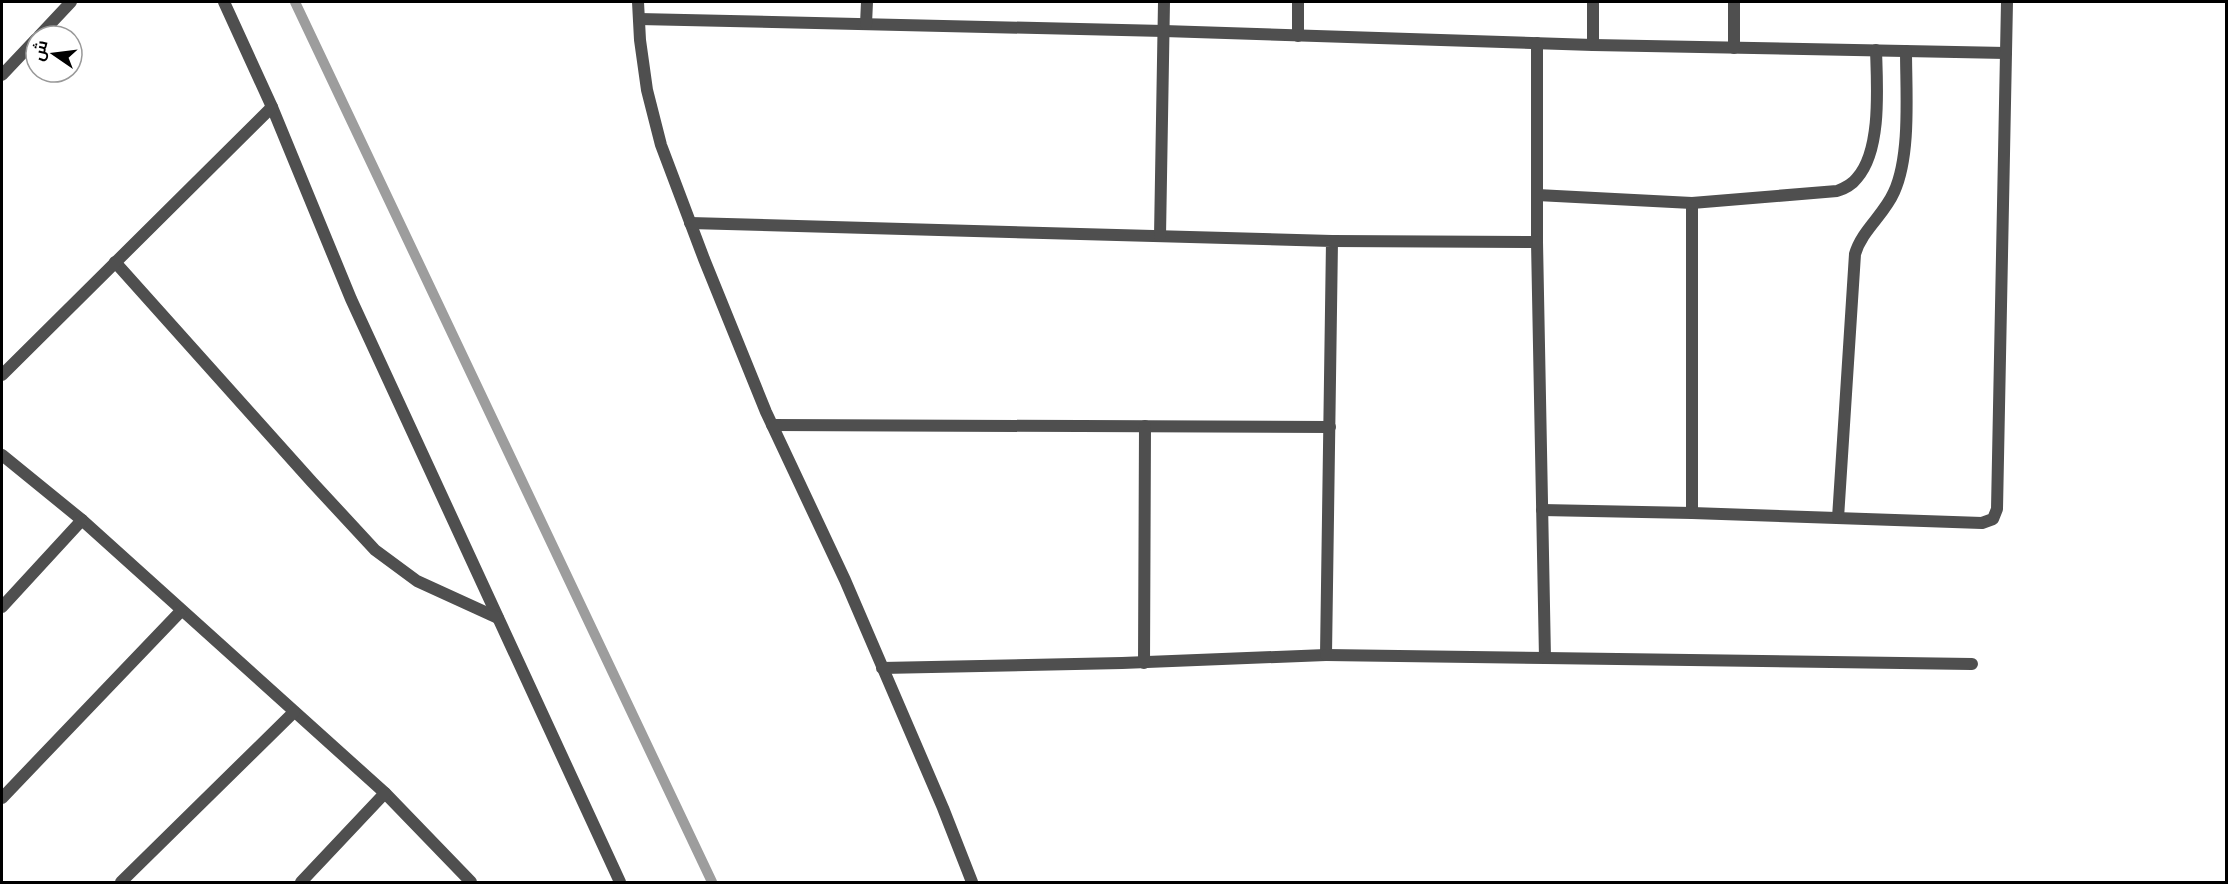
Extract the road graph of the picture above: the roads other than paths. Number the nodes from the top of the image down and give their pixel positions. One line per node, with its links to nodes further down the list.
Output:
1 (71, 2): 11 (street)
2 (224, 2): 23 (street)
3 (638, 2): 10 (street)
4 (867, 2): 12 (street)
5 (1164, 2): 13 (street)
6 (1298, 2): 14 (street)
7 (1593, 2): 16 (street)
8 (1734, 2): 17 (street)
9 (2007, 2): 21 (street)
10 (639, 19): 12 (street); 26 (street)
11 (50, 24)
12 (866, 24): 13 (street)
13 (1164, 31): 14 (street); 27 (street)
14 (1298, 36): 15 (street)
15 (1537, 43): 16 (street); 24 (street)
16 (1593, 45): 17 (street)
17 (1734, 48): 18 (street)
18 (1876, 50): 20 (street); 25 (street)
19 (24, 51): 22 (street)
20 (1906, 51): 21 (street); 38 (street)
21 (2006, 53): 38 (street)
22 (2, 75)
23 (272, 107): 30 (street); 42 (street)
24 (1537, 195): 25 (street); 29 (street)
25 (1692, 203): 37 (street)
26 (690, 223): 27 (street); 32 (street)
27 (1160, 236): 28 (street)
28 (1332, 241): 29 (street); 34 (street)
29 (1536, 242): 36 (street)
30 (115, 262): 31 (street); 42 (street)
31 (2, 375)
32 (772, 425): 33 (street); 47 (street)
33 (1145, 426): 34 (street); 45 (street)
34 (1330, 427): 43 (street)
35 (2, 455): 39 (street)
36 (1542, 510): 37 (street); 44 (street)
37 (1692, 513): 38 (street)
38 (1838, 518)
39 (82, 520): 40 (street); 41 (street)
40 (2, 607)
41 (181, 611): 48 (street); 50 (street)
42 (498, 618): 54 (street)
43 (1326, 655): 44 (street); 45 (street)
44 (1545, 658): 46 (street)
45 (1144, 663): 47 (street)
46 (1972, 664)
47 (882, 668): 55 (street)
48 (294, 712): 49 (street); 51 (street)
49 (385, 793): 52 (street); 53 (street)
50 (2, 798)
51 (121, 882)
52 (301, 882)
53 (471, 882)
54 (620, 882)
55 (972, 882)

